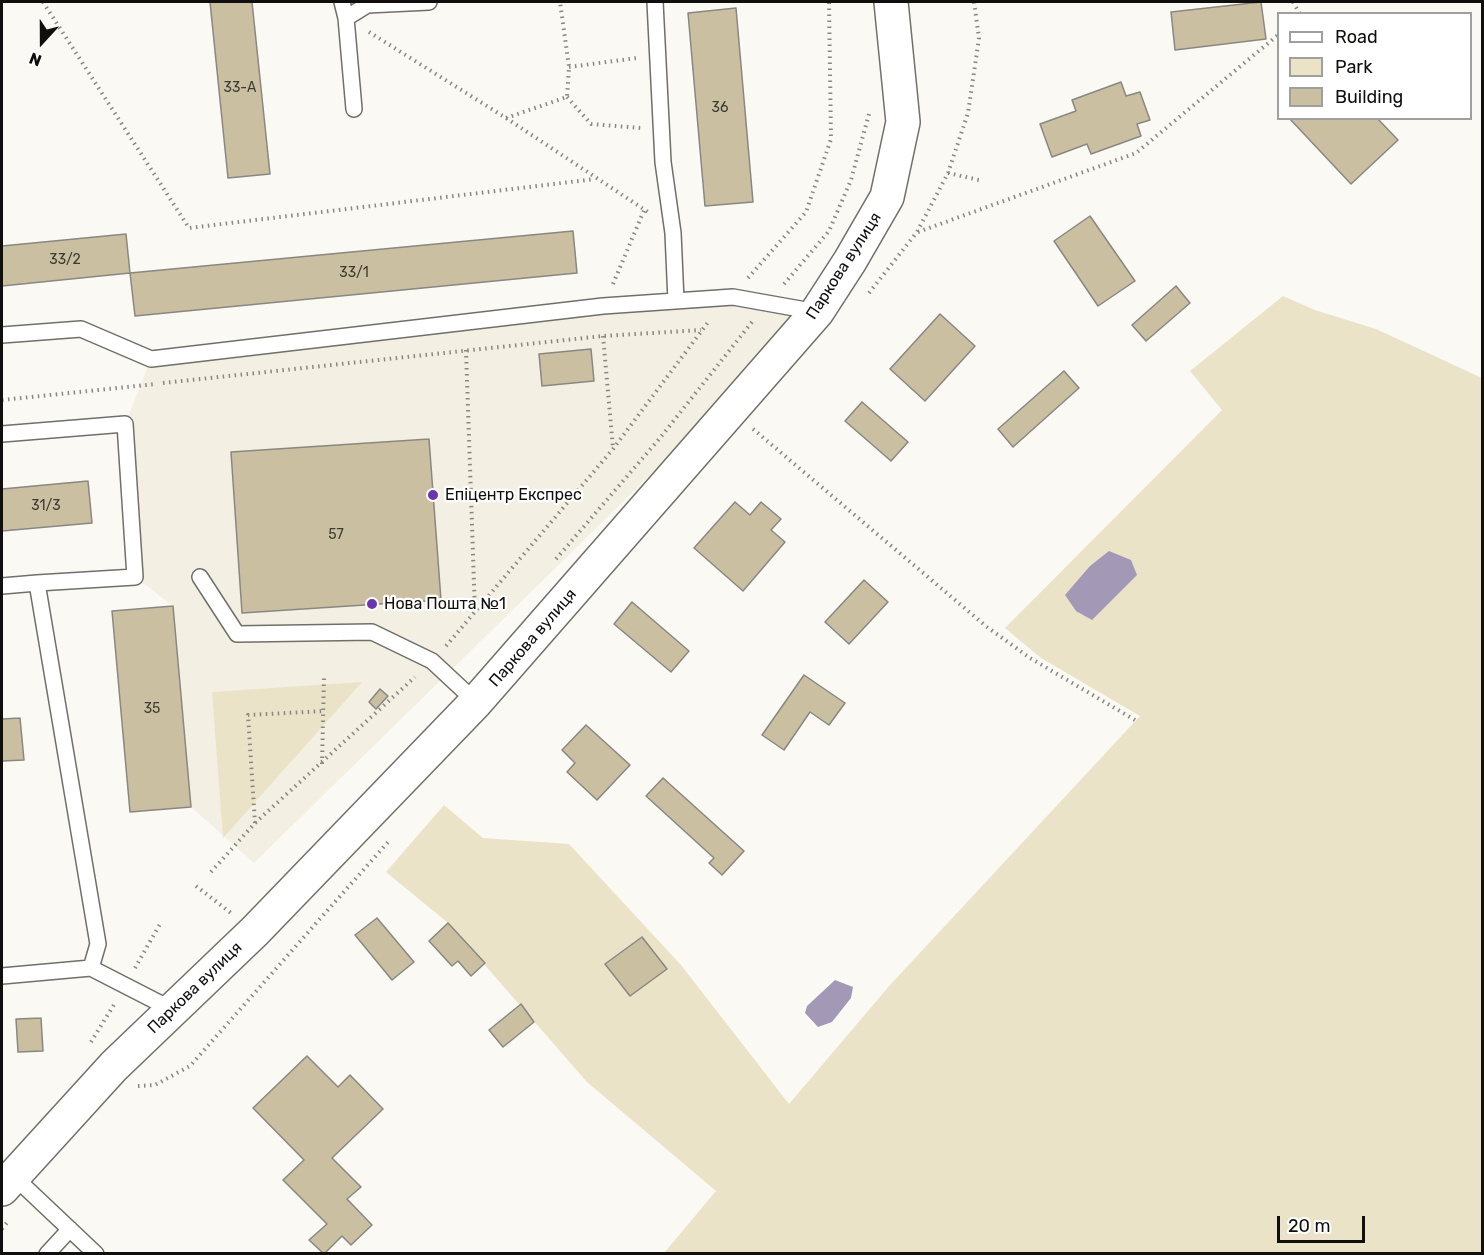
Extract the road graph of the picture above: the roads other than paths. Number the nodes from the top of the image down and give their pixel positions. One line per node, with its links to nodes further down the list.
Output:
1 (342, 2): 5 (lane)
2 (429, 2): 5 (lane)
3 (655, 2): 7 (lane)
4 (891, 2): 8 (street, Паркова вулиця)
5 (346, 18): 6 (lane)
6 (354, 109)
7 (676, 302): 8 (lane); 9 (lane)
8 (817, 312): 14 (street, Паркова вулиця)
9 (2, 335)
10 (2, 434): 12 (lane)
11 (200, 577): 14 (lane)
12 (37, 583): 13 (lane); 15 (lane)
13 (2, 586)
14 (476, 702): 17 (street, Паркова вулиця)
15 (90, 968): 16 (lane); 17 (lane)
16 (2, 976)
17 (173, 1010): 18 (street, Паркова вулиця)
18 (13, 1188): 19 (lane)
19 (70, 1229): 20 (lane); 21 (lane)
20 (47, 1254)
21 (96, 1254)

